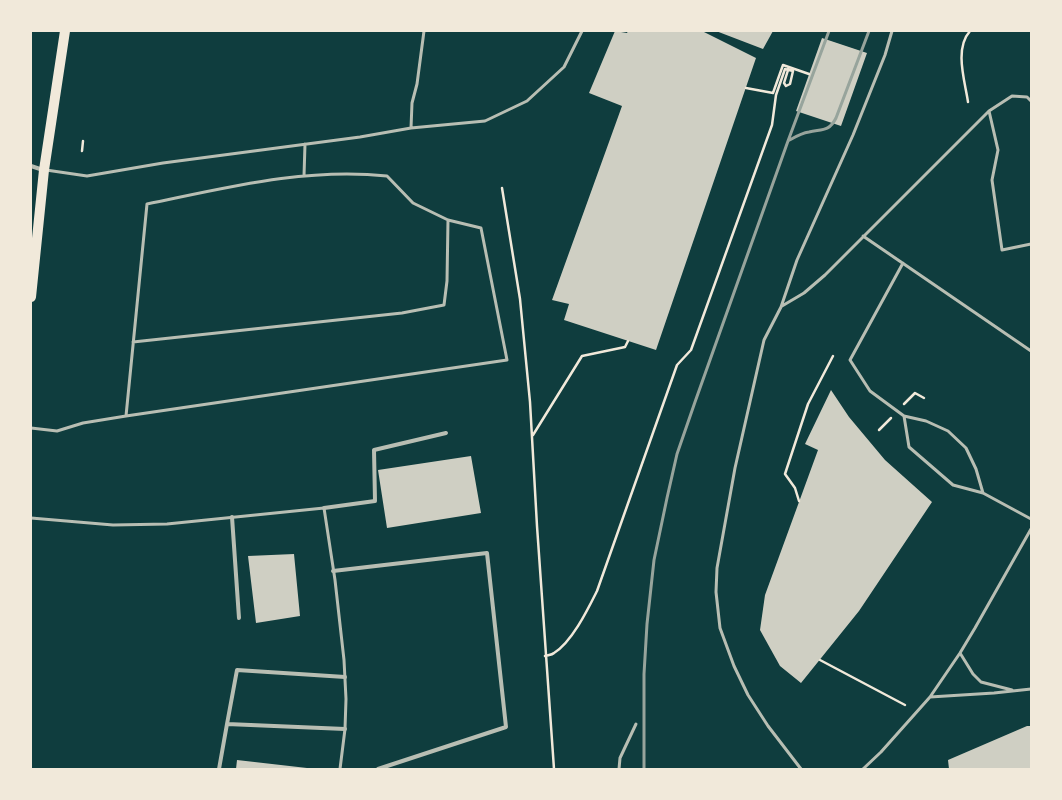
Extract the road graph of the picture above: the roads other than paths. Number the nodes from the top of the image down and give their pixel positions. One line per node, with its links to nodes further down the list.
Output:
1 (65, 31): 10 (main road)
2 (424, 31): 7 (lane)
3 (582, 31): 7 (lane)
4 (892, 31): 17 (lane)
5 (1031, 101): 6 (lane)
6 (989, 111): 13 (lane); 14 (lane)
7 (410, 128): 8 (lane)
8 (305, 144): 10 (lane); 11 (lane)
9 (31, 166): 10 (street)
10 (44, 170): 16 (main road)
11 (304, 176): 12 (lane); 18 (lane)
12 (448, 220): 18 (lane); 20 (lane)
13 (863, 236): 15 (lane); 17 (lane)
14 (1031, 244)
15 (903, 263): 19 (lane); 21 (lane)
16 (31, 297)
17 (781, 307): 44 (lane)
18 (133, 342): 20 (lane)
19 (1031, 351)
20 (126, 416): 22 (lane)
21 (904, 416): 24 (lane); 24 (lane)
22 (31, 428)
23 (446, 433): 25 (street)
24 (983, 492): 28 (lane)
25 (324, 508): 26 (lane); 30 (lane)
26 (232, 517): 27 (lane); 31 (street)
27 (31, 518)
28 (1031, 519)
29 (1031, 529): 32 (lane)
30 (334, 571): 33 (lane); 42 (street)
31 (238, 618)
32 (960, 653): 35 (lane); 36 (lane)
33 (345, 677): 37 (street); 39 (lane)
34 (1031, 689): 35 (lane)
35 (1014, 690): 36 (lane)
36 (930, 696): 45 (lane)
37 (227, 724): 39 (street); 40 (street)
38 (636, 724): 43 (lane)
39 (345, 729): 41 (lane)
40 (220, 769)
41 (340, 769)
42 (378, 769)
43 (619, 769)
44 (801, 769)
45 (863, 769)

